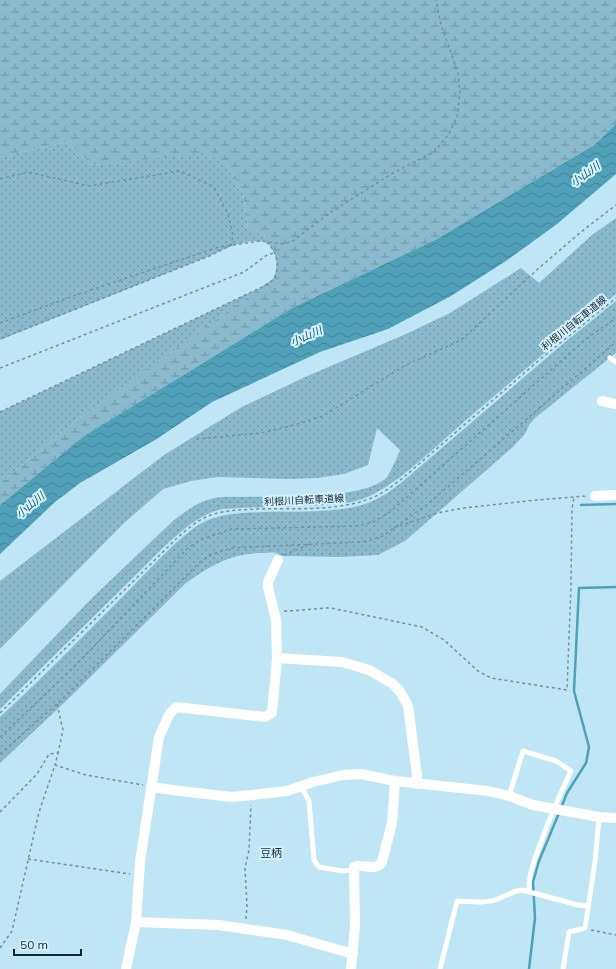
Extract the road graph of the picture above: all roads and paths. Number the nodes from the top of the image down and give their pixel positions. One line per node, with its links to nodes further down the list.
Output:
1 (436, 0): 4 (path)
2 (0, 179): 5 (path)
3 (616, 204): 18 (path)
4 (266, 242): 5 (path); 6 (path)
5 (232, 245): 9 (path); 10 (path)
6 (274, 252): 14 (path); 17 (path)
7 (616, 298): 28 (path, 利根川自転車道線)
8 (616, 318): 29 (path)
9 (0, 323)
10 (0, 339)
11 (616, 342): 22 (path)
12 (610, 358): 13 (lane)
13 (616, 362)
14 (0, 368)
15 (602, 401): 16 (street)
16 (616, 404)
17 (0, 412)
18 (196, 439)
19 (616, 495): 20 (street)
20 (595, 496): 21 (path)
21 (574, 497): 22 (path); 25 (path)
22 (393, 529): 23 (path)
23 (312, 544): 24 (path); 27 (path)
24 (278, 560): 25 (street)
25 (274, 610): 26 (street)
26 (277, 658): 34 (street); 35 (street)
27 (57, 704): 30 (path); 31 (path)
28 (0, 713)
29 (0, 738)
30 (58, 753): 32 (path); 40 (path)
31 (0, 754)
32 (55, 765): 35 (path); 43 (path)
33 (395, 781): 34 (street); 36 (street); 44 (street)
34 (416, 784): 38 (street)
35 (151, 786): 37 (street); 45 (street)
36 (301, 786): 37 (street); 44 (lane)
37 (252, 795): 50 (path)
38 (509, 796): 39 (street); 39 (lane)
39 (553, 808): 41 (street); 46 (lane)
40 (0, 812)
41 (599, 817): 42 (street); 47 (lane)
42 (616, 818)
43 (28, 859): 45 (path); 52 (path)
44 (353, 870): 53 (street)
45 (140, 875): 48 (street)
46 (529, 892): 47 (lane); 56 (lane)
47 (588, 906): 49 (lane)
48 (136, 922): 50 (street); 54 (street)
49 (585, 928): 51 (path); 57 (lane)
50 (246, 929): 53 (street)
51 (616, 935)
52 (0, 948)
53 (352, 954): 55 (street)
54 (126, 969)
55 (351, 969)
56 (440, 969)
57 (563, 969)

